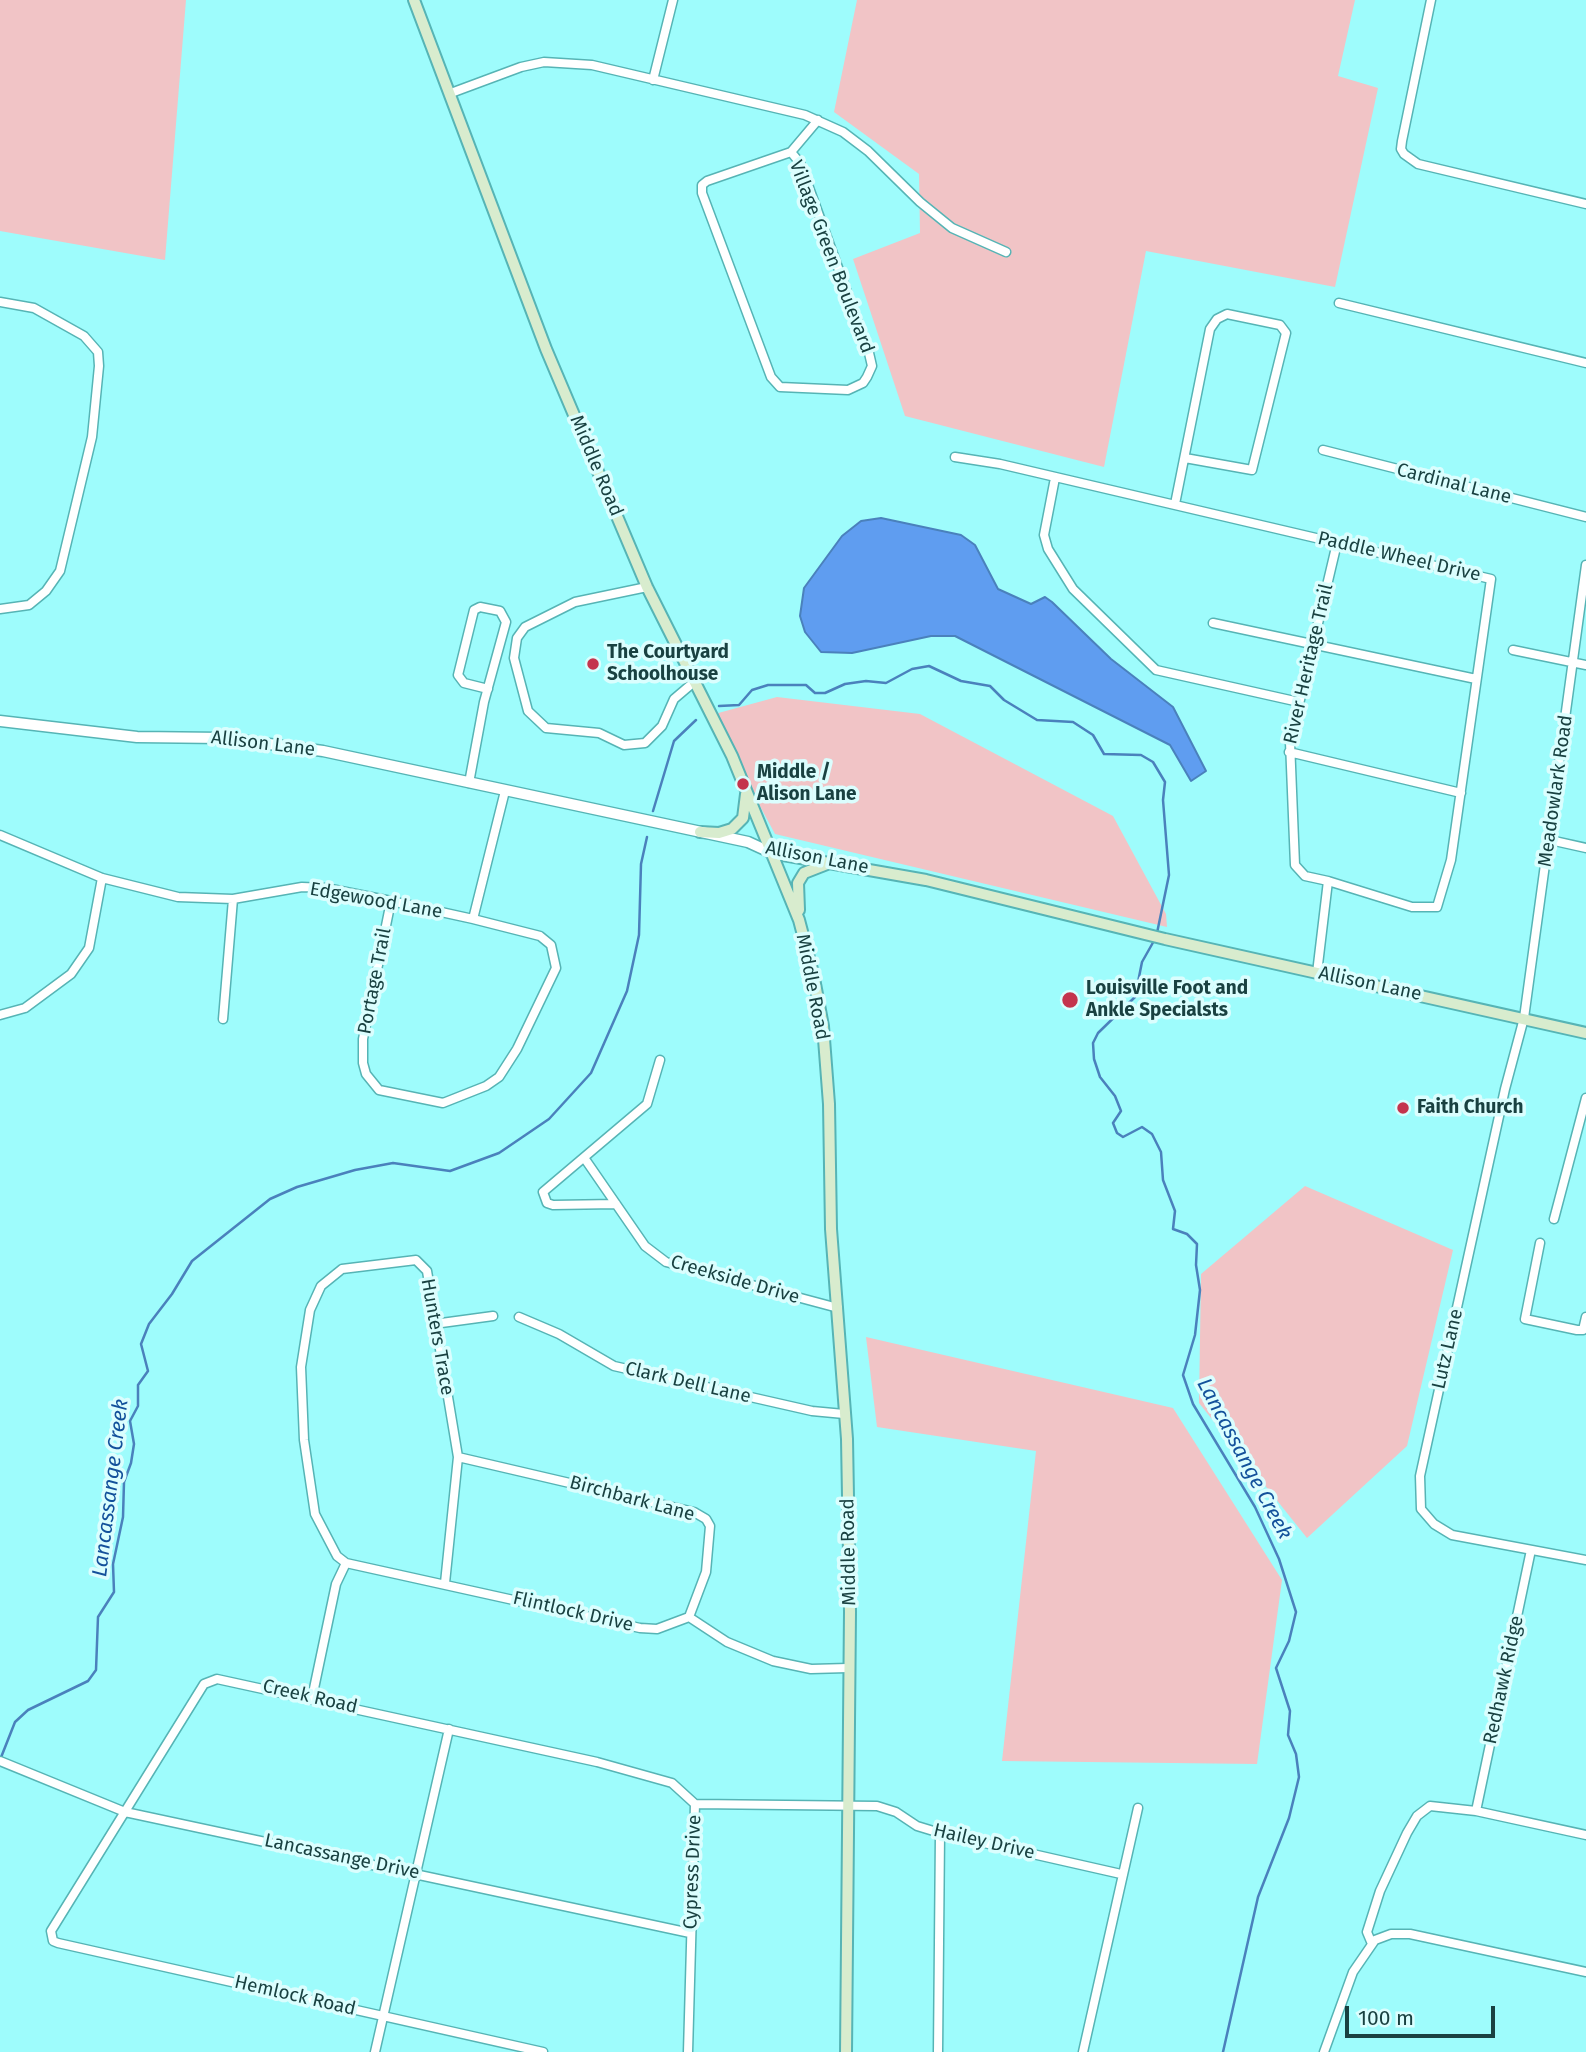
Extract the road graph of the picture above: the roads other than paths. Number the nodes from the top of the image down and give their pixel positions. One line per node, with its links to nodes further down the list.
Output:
1 (414, 0): 5 (main road, Middle Road)
2 (673, 0): 4 (street)
3 (1431, 0): 8 (street)
4 (653, 80): 5 (street); 6 (street)
5 (451, 93): 21 (main road, Middle Road)
6 (818, 120): 7 (street, Village Green Boulevard); 9 (street)
7 (791, 152): 7 (street, Village Green Boulevard)
8 (1586, 204)
9 (1006, 252)
10 (0, 302): 22 (street)
11 (1339, 303): 12 (street)
12 (1586, 363)
13 (1323, 450): 18 (street, Cardinal Lane)
14 (955, 457): 16 (street, Paddle Wheel Drive)
15 (1185, 458): 15 (street); 17 (street)
16 (1055, 478): 17 (street, Paddle Wheel Drive); 31 (street)
17 (1175, 504): 19 (street, Paddle Wheel Drive)
18 (1586, 517)
19 (1337, 543): 24 (street, River Heritage Trail); 28 (street, Paddle Wheel Drive)
20 (1586, 565): 26 (street, Meadowlark Road)
21 (647, 587): 29 (main road, Middle Road); 29 (street)
22 (0, 609)
23 (1213, 623): 24 (street)
24 (1312, 645): 28 (street); 31 (street, River Heritage Trail)
25 (1513, 650): 26 (street)
26 (1573, 662): 27 (street); 40 (street, Meadowlark Road)
27 (1586, 665)
28 (1476, 679): 37 (street, Paddle Wheel Drive)
29 (694, 682): 35 (main road, Middle Road)
30 (488, 689): 30 (street); 34 (street)
31 (1299, 702): 33 (street, River Heritage Trail)
32 (0, 721): 34 (street, Allison Lane)
33 (1289, 752): 37 (street); 45 (street, River Heritage Trail)
34 (469, 783): 36 (street, Allison Lane)
35 (745, 788): 38 (main road); 42 (main road, Middle Road)
36 (505, 791): 38 (street, Allison Lane); 48 (street)
37 (1461, 793): 45 (street, Paddle Wheel Drive)
38 (700, 832): 42 (street, Allison Lane)
39 (0, 835): 44 (street, Edgewood Lane)
40 (1550, 840): 41 (street); 53 (street, Meadowlark Road)
41 (1586, 848)
42 (772, 853): 43 (main road, Allison Lane); 49 (main road, Middle Road)
43 (831, 864): 49 (main road); 51 (main road, Allison Lane)
44 (102, 878): 46 (street, Edgewood Lane); 52 (street)
45 (1328, 881): 51 (street)
46 (233, 899): 47 (street, Edgewood Lane); 54 (street)
47 (391, 901): 48 (street, Edgewood Lane); 50 (street, Portage Trail)
48 (473, 919): 50 (street, Edgewood Lane)
49 (799, 920): 62 (main road, Middle Road)
50 (555, 957)
51 (1317, 973): 53 (main road, Allison Lane)
52 (0, 1015)
53 (1524, 1018): 55 (main road, Allison Lane); 70 (street, Lutz Lane)
54 (223, 1019)
55 (1586, 1033)
56 (660, 1060): 58 (street)
57 (1586, 1098): 60 (street)
58 (585, 1159): 59 (street, Creekside Drive); 59 (street)
59 (616, 1204): 62 (street, Creekside Drive)
60 (1553, 1219)
61 (1539, 1242): 67 (street)
62 (838, 1308): 68 (main road, Middle Road)
63 (493, 1316): 66 (street)
64 (519, 1317): 68 (street, Clark Dell Lane)
65 (1586, 1317): 67 (street)
66 (434, 1324): 69 (street, Hunters Trace); 72 (street, Hunters Trace)
67 (1584, 1330)
68 (844, 1414): 75 (main road, Middle Road)
69 (458, 1457): 73 (street, Hunters Trace); 74 (street, Birchbark Lane)
70 (1531, 1550): 71 (street, Lutz Lane); 82 (street, Redhawk Ridge)
71 (1586, 1560)
72 (346, 1563): 73 (street, Flintlock Drive); 76 (street)
73 (445, 1583): 74 (street, Flintlock Drive)
74 (689, 1617): 75 (street)
75 (848, 1668): 80 (main road, Middle Road)
76 (312, 1698): 77 (street, Creek Road); 83 (street, Creek Road)
77 (449, 1729): 79 (street, Creek Road); 86 (street)
78 (0, 1761): 83 (street, Lancassange Drive)
79 (695, 1804): 80 (street, Cypress Drive); 89 (street, Cypress Drive)
80 (850, 1807): 84 (street, Hailey Drive); 96 (main road, Middle Road)
81 (1138, 1808): 87 (street)
82 (1476, 1811): 85 (street); 90 (street)
83 (125, 1812): 86 (street, Lancassange Drive); 88 (street, Creek Road)
84 (940, 1833): 87 (street, Hailey Drive); 97 (street)
85 (1586, 1835)
86 (416, 1873): 89 (street, Lancassange Drive); 92 (street)
87 (1121, 1874): 98 (street)
88 (51, 1934): 92 (street, Hemlock Road)
89 (690, 1934): 95 (street, Cypress Drive)
90 (1374, 1942): 91 (street); 99 (street)
91 (1586, 1972)
92 (383, 2016): 93 (street); 94 (street, Hemlock Road)
93 (375, 2052)
94 (544, 2052)
95 (688, 2052)
96 (846, 2052)
97 (938, 2052)
98 (1083, 2052)
99 (1324, 2052)

